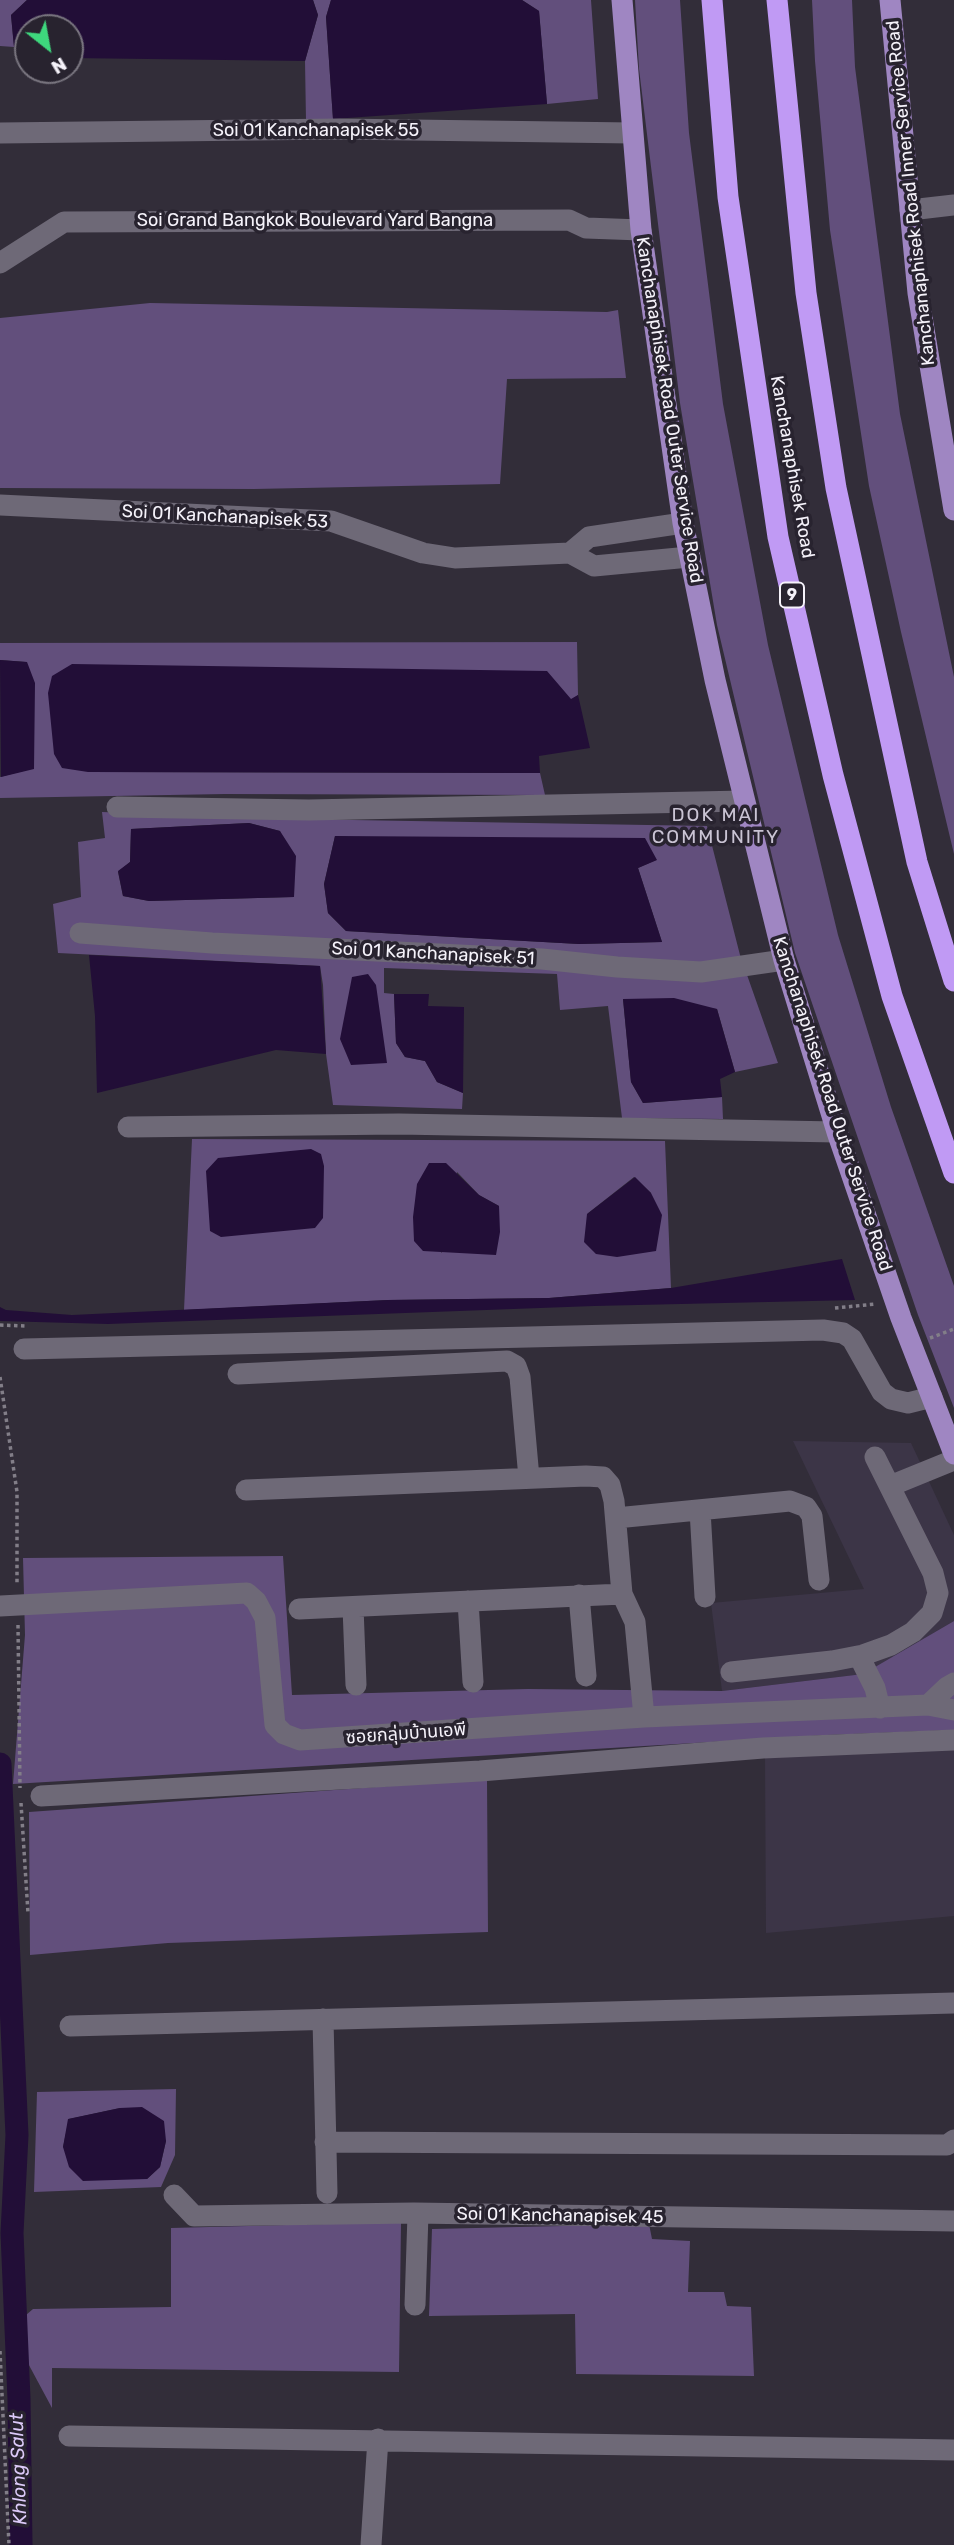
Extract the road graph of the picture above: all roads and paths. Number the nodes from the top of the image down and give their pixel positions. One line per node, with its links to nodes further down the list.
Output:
1 (622, 0): 5 (main road, Kanchanaphisek Road Outer Service Road)
2 (712, 0): 24 (highway, Kanchanaphisek Road / 9)
3 (777, 0): 21 (highway)
4 (890, 0): 8 (main road, Kanchanaphisek Road Inner Service Road)
5 (632, 133): 6 (street, Soi 01 Kanchanapisek 55); 9 (main road, Kanchanaphisek Road Outer Service Road)
6 (0, 134)
7 (954, 205): 8 (street)
8 (910, 210): 11 (main road, Kanchanaphisek Road Inner Service Road)
9 (641, 230): 10 (street, Soi Grand Bangkok Boulevard Yard Bangna); 14 (main road, Kanchanaphisek Road Outer Service Road)
10 (0, 263)
11 (947, 436): 13 (main road, Kanchanaphisek Road Inner Service Road)
12 (0, 505): 15 (street, Soi 01 Kanchanapisek 53)
13 (954, 510)
14 (682, 523): 15 (street, Soi 01 Kanchanapisek 53); 16 (main road, Kanchanaphisek Road Outer Service Road)
15 (570, 553): 16 (street, Soi 01 Kanchanapisek 53)
16 (689, 557): 17 (main road, Kanchanaphisek Road Outer Service Road)
17 (744, 801): 18 (street); 20 (main road, Kanchanaphisek Road Outer Service Road)
18 (117, 807)
19 (80, 933): 20 (street, Soi 01 Kanchanapisek 51)
20 (784, 960): 23 (main road, Kanchanaphisek Road Outer Service Road)
21 (954, 981)
22 (128, 1127): 23 (street)
23 (837, 1132): 28 (main road, Kanchanaphisek Road Outer Service Road)
24 (954, 1173)
25 (24, 1349): 28 (street)
26 (238, 1374): 32 (street)
27 (0, 1377): 38 (path)
28 (932, 1396): 29 (main road, Kanchanaphisek Road Outer Service Road)
29 (954, 1454)
30 (875, 1457): 33 (street)
31 (954, 1460): 33 (street)
32 (529, 1478): 34 (street); 36 (street)
33 (890, 1486): 46 (street)
34 (246, 1490)
35 (700, 1510): 36 (street); 37 (street); 41 (street)
36 (616, 1518): 39 (street)
37 (819, 1580)
38 (17, 1589)
39 (622, 1594): 40 (street); 55 (street)
40 (579, 1595): 42 (street); 48 (street)
41 (705, 1597)
42 (468, 1601): 43 (street); 49 (street)
43 (353, 1606): 44 (street); 51 (street)
44 (299, 1609)
45 (9, 1612): 55 (street, ซอยกลุ่มบ้านเอพี); 58 (path)
46 (859, 1656): 47 (street); 53 (street)
47 (730, 1672)
48 (586, 1676)
49 (473, 1682)
50 (954, 1683): 52 (street)
51 (356, 1685)
52 (928, 1705): 53 (street, ซอยกลุ่มบ้านเอพี); 54 (street, ซอยกลุ่มบ้านเอพี)
53 (880, 1708): 55 (street, ซอยกลุ่มบ้านเอพี)
54 (954, 1710)
55 (644, 1717)
56 (954, 1740): 57 (street)
57 (41, 1797)
58 (28, 1913)
59 (954, 2003): 60 (street)
60 (323, 2020): 61 (street); 63 (street)
61 (70, 2026)
62 (954, 2140): 63 (street)
63 (326, 2143): 64 (street)
64 (327, 2193)
65 (174, 2195): 66 (street, Soi 01 Kanchanapisek 45)
66 (418, 2214): 67 (street, Soi 01 Kanchanapisek 45); 68 (street)
67 (954, 2221)
68 (415, 2305)
69 (0, 2351): 73 (path)
70 (69, 2436): 71 (street)
71 (378, 2439): 72 (street); 74 (street)
72 (954, 2450)
73 (9, 2545)
74 (371, 2545)

